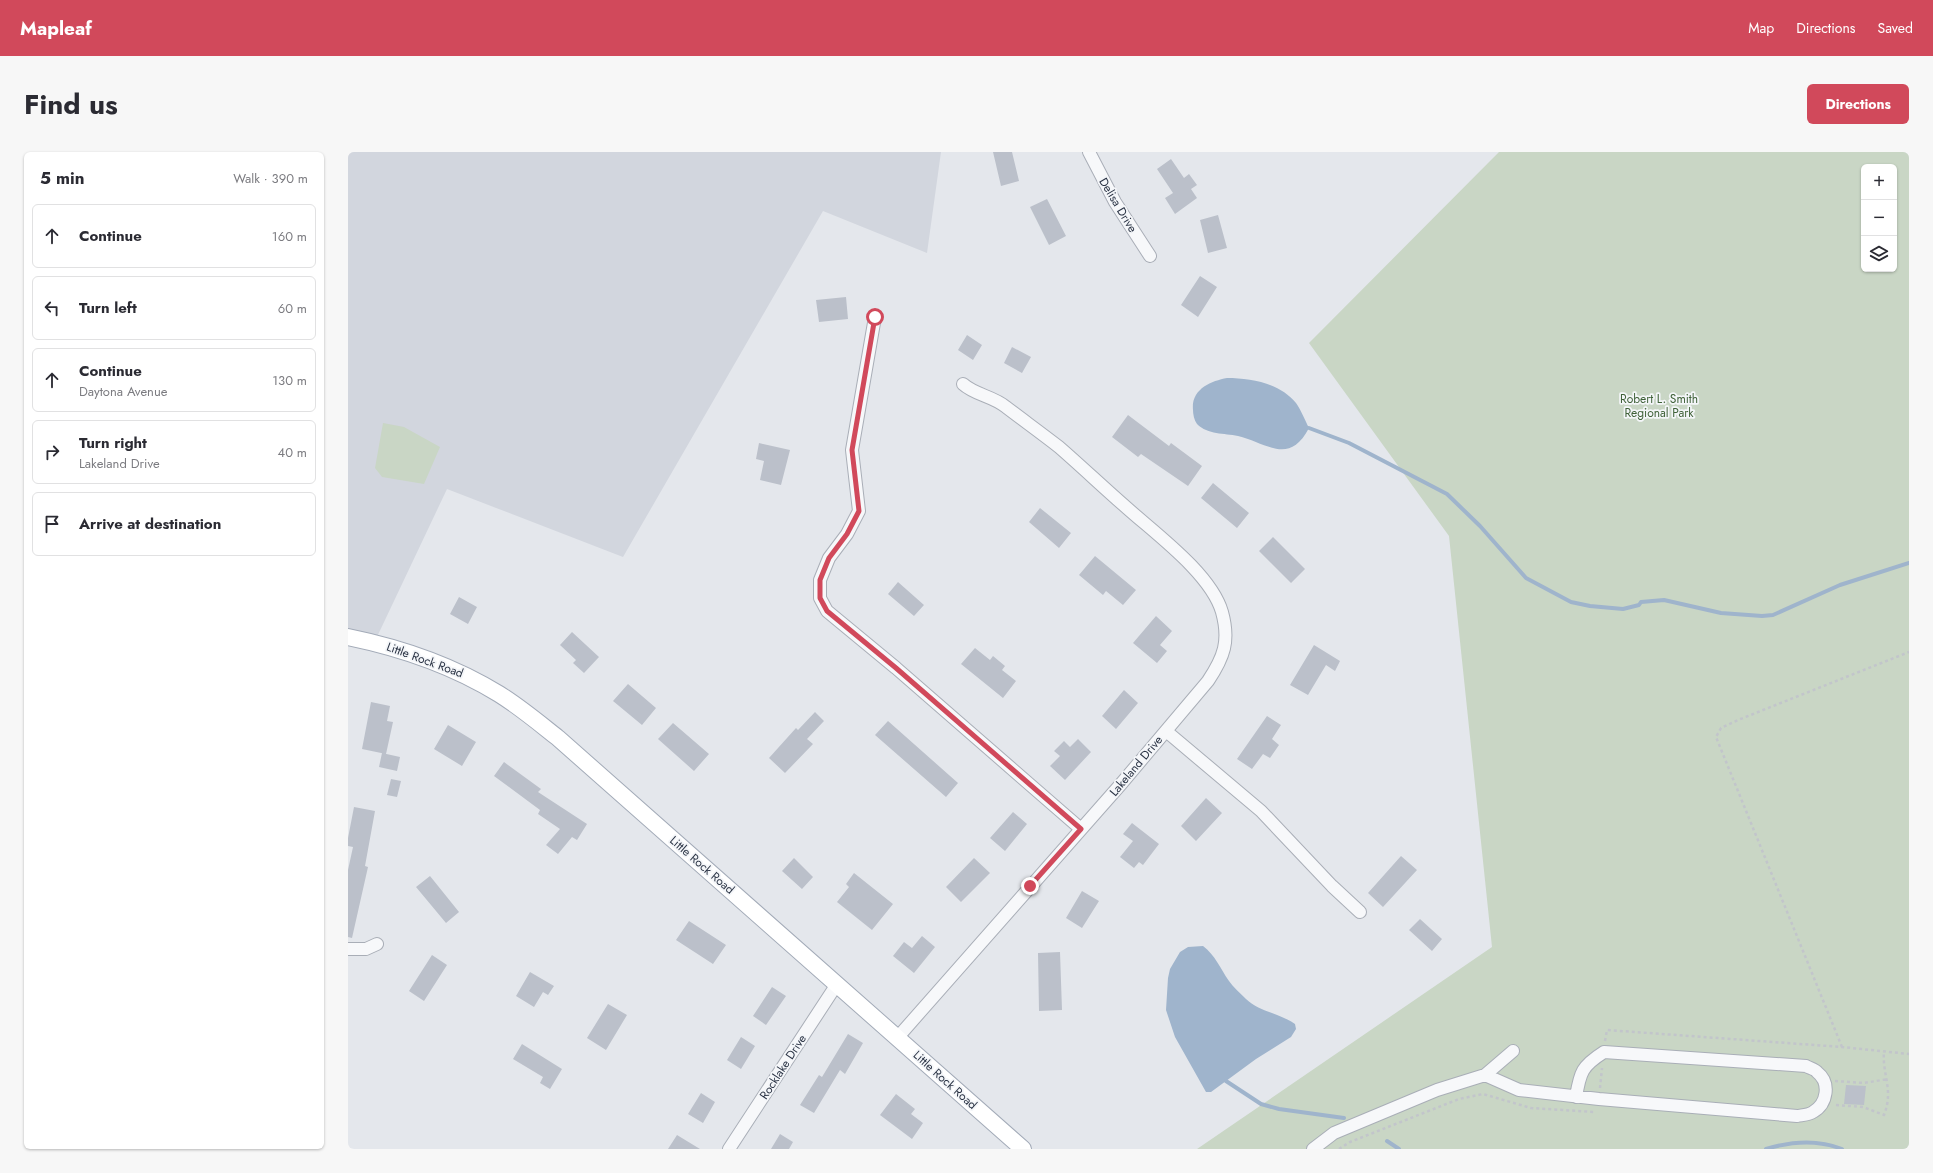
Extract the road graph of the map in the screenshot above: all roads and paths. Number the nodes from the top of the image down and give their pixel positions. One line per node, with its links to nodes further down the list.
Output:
1 (1089, 152): 2 (street, Delisa Drive)
2 (1150, 256)
3 (875, 317): 8 (street)
4 (963, 384): 7 (street, Lakeland Drive)
5 (348, 637): 12 (main road, Little Rock Road)
6 (1909, 652): 14 (path)
7 (1166, 731): 8 (street, Lakeland Drive); 9 (street)
8 (1081, 829): 13 (street, Lakeland Drive)
9 (1360, 912)
10 (377, 944): 11 (street)
11 (348, 949)
12 (837, 984): 13 (main road, Little Rock Road); 25 (street, Rocklake Drive)
13 (898, 1037): 26 (main road, Little Rock Road)
14 (1842, 1047): 16 (path); 17 (path)
15 (1513, 1051): 19 (street)
16 (1884, 1051): 18 (path); 20 (path)
17 (1604, 1052): 21 (street); 22 (street); 23 (path)
18 (1909, 1054)
19 (1485, 1075): 22 (street); 27 (street)
20 (1888, 1079): 21 (path); 24 (path)
21 (1825, 1084): 23 (street)
22 (1576, 1097): 23 (street)
23 (1599, 1099): 28 (path)
24 (1836, 1105)
25 (729, 1149)
26 (1022, 1149)
27 (1313, 1149)
28 (1339, 1149)

